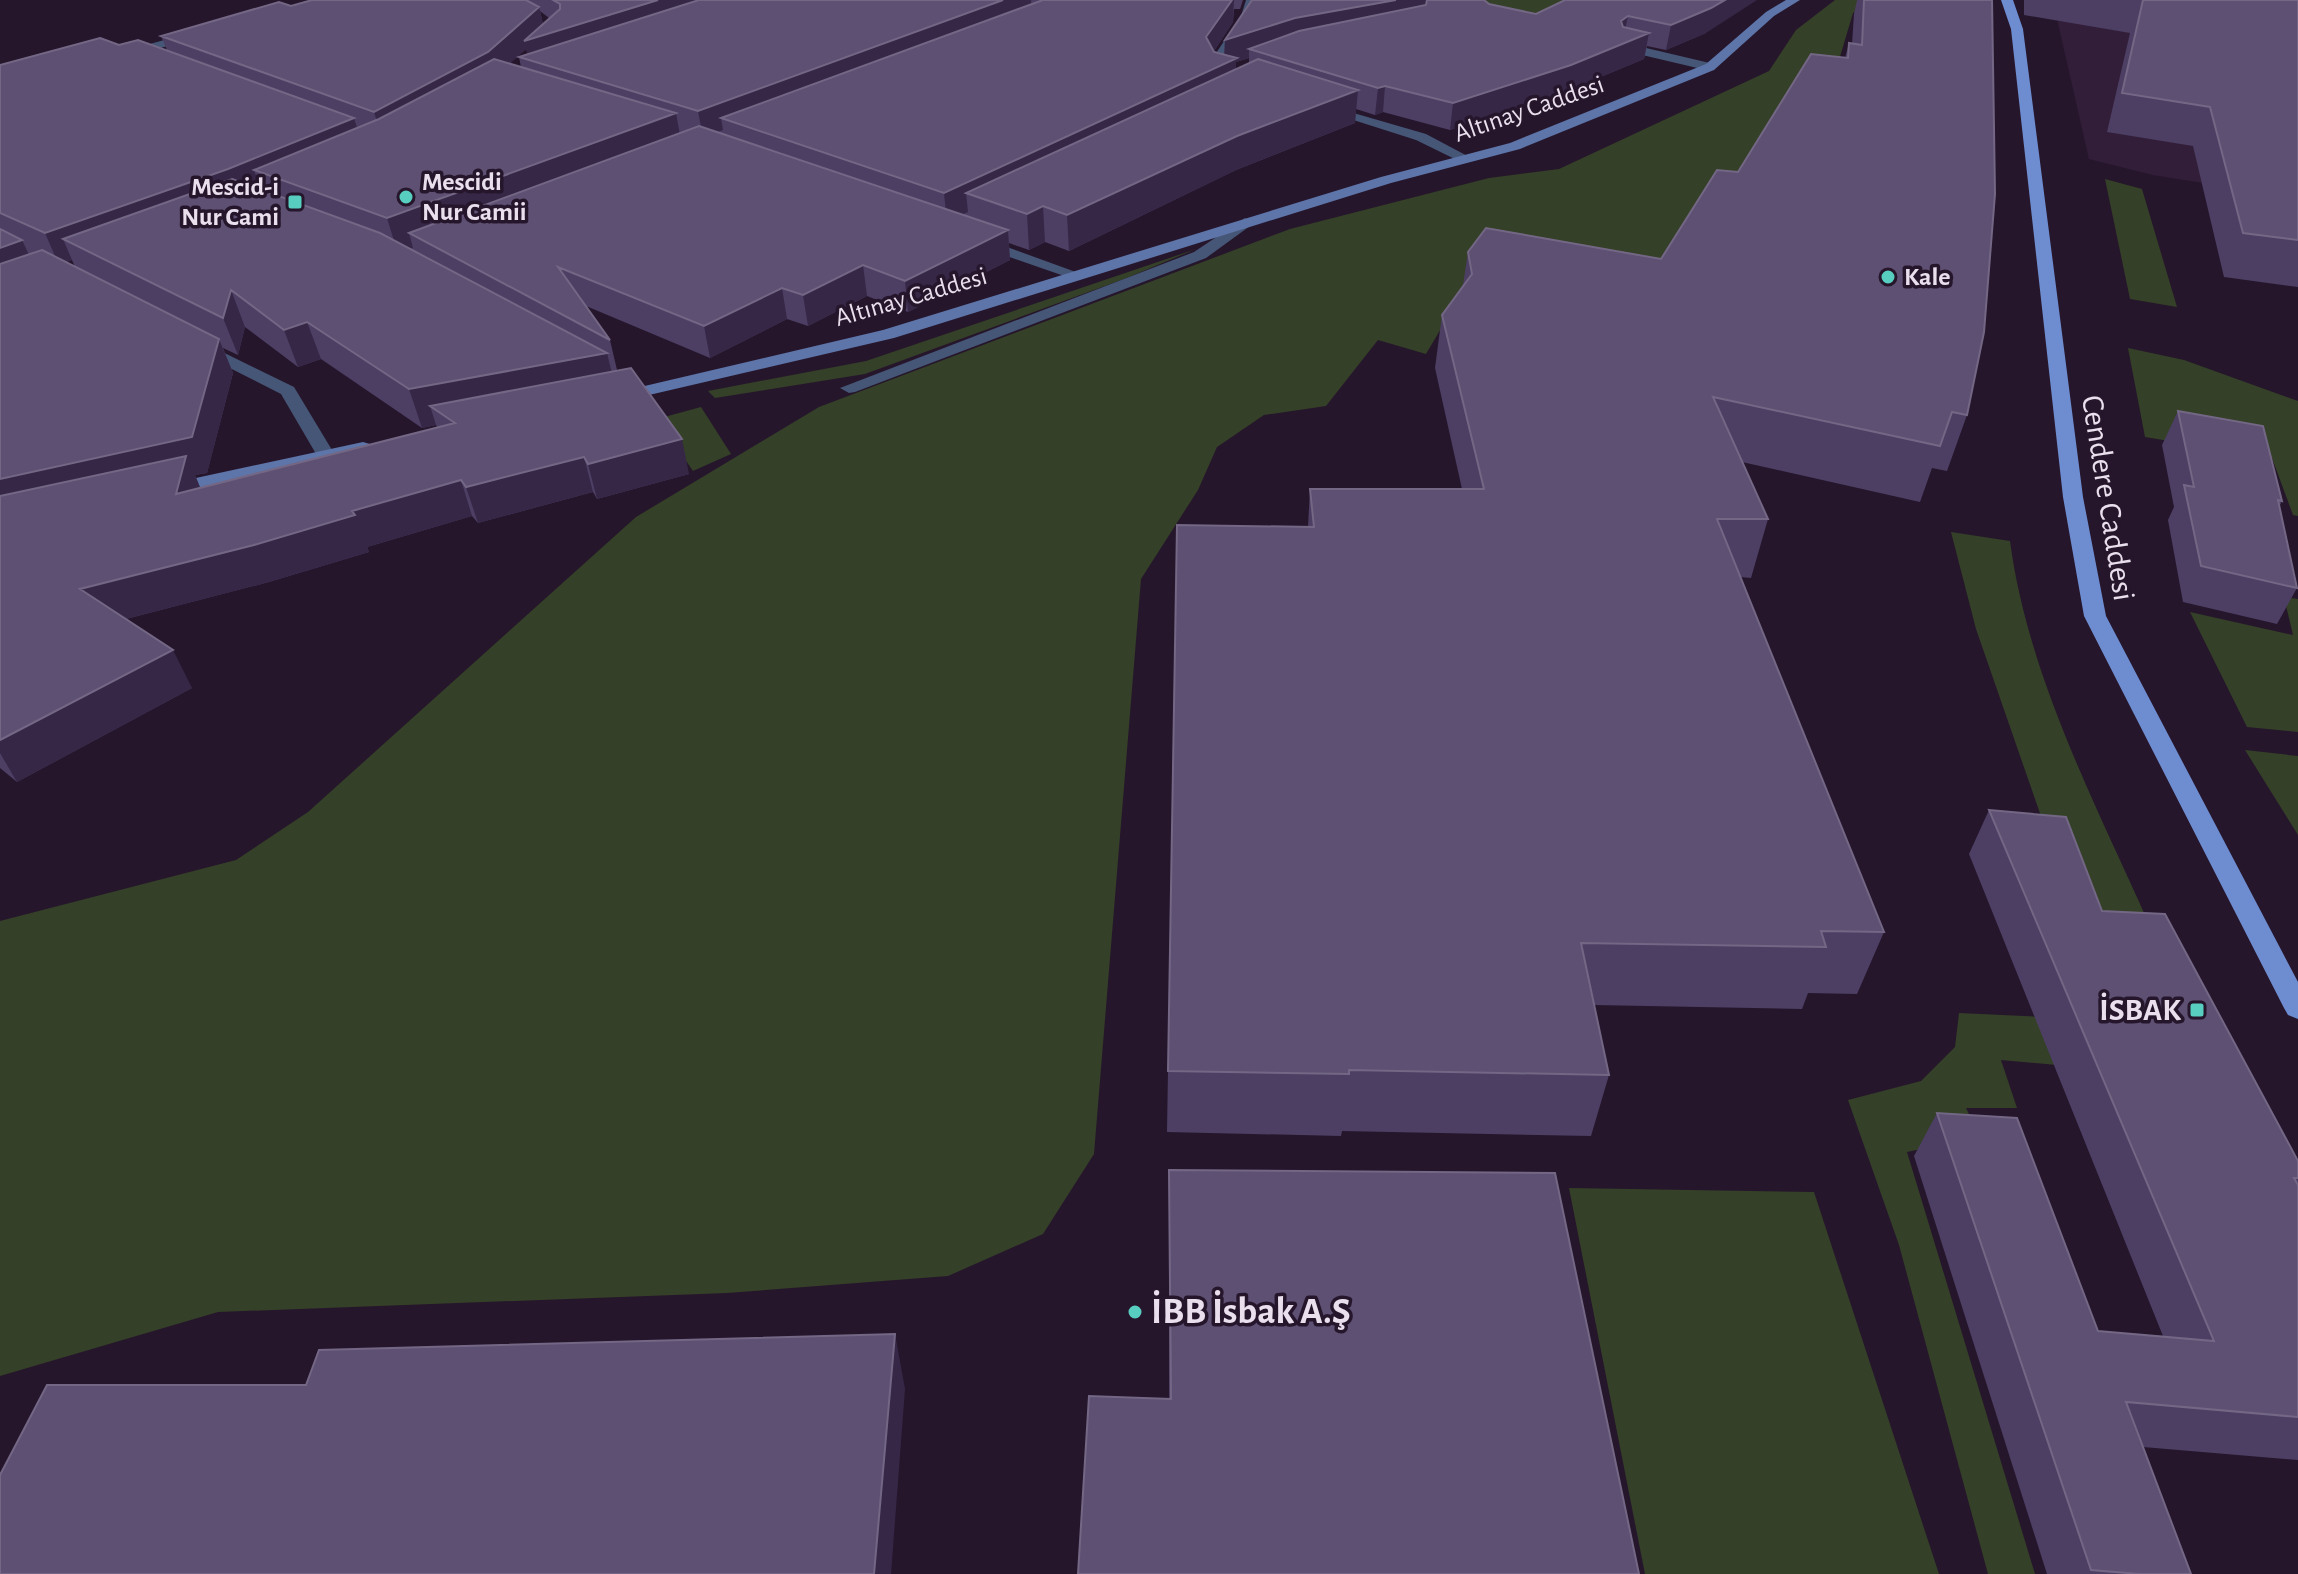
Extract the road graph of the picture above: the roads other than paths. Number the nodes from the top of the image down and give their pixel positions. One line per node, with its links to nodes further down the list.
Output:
1 (1252, 0): 5 (street)
2 (1794, 0): 9 (street, Altınay Caddesi)
3 (2007, 0): 24 (main road, Cendere Caddesi)
4 (1232, 16): 5 (street)
5 (1247, 16): 10 (street)
6 (214, 31): 8 (street)
7 (1625, 47): 9 (street)
8 (156, 62)
9 (1710, 67): 12 (street, Altınay Caddesi)
10 (1235, 75)
11 (1309, 102): 12 (street)
12 (1468, 160): 13 (street, Altınay Caddesi)
13 (1245, 223): 15 (street, Altınay Caddesi); 18 (street)
14 (961, 236): 15 (street)
15 (1076, 275): 19 (street, Altınay Caddesi)
16 (180, 336): 22 (street)
17 (611, 379): 19 (street)
18 (849, 388)
19 (638, 394): 20 (street, Altınay Caddesi)
20 (607, 400)
21 (373, 446): 22 (street)
22 (326, 455): 23 (street)
23 (155, 493)
24 (2298, 1008)

